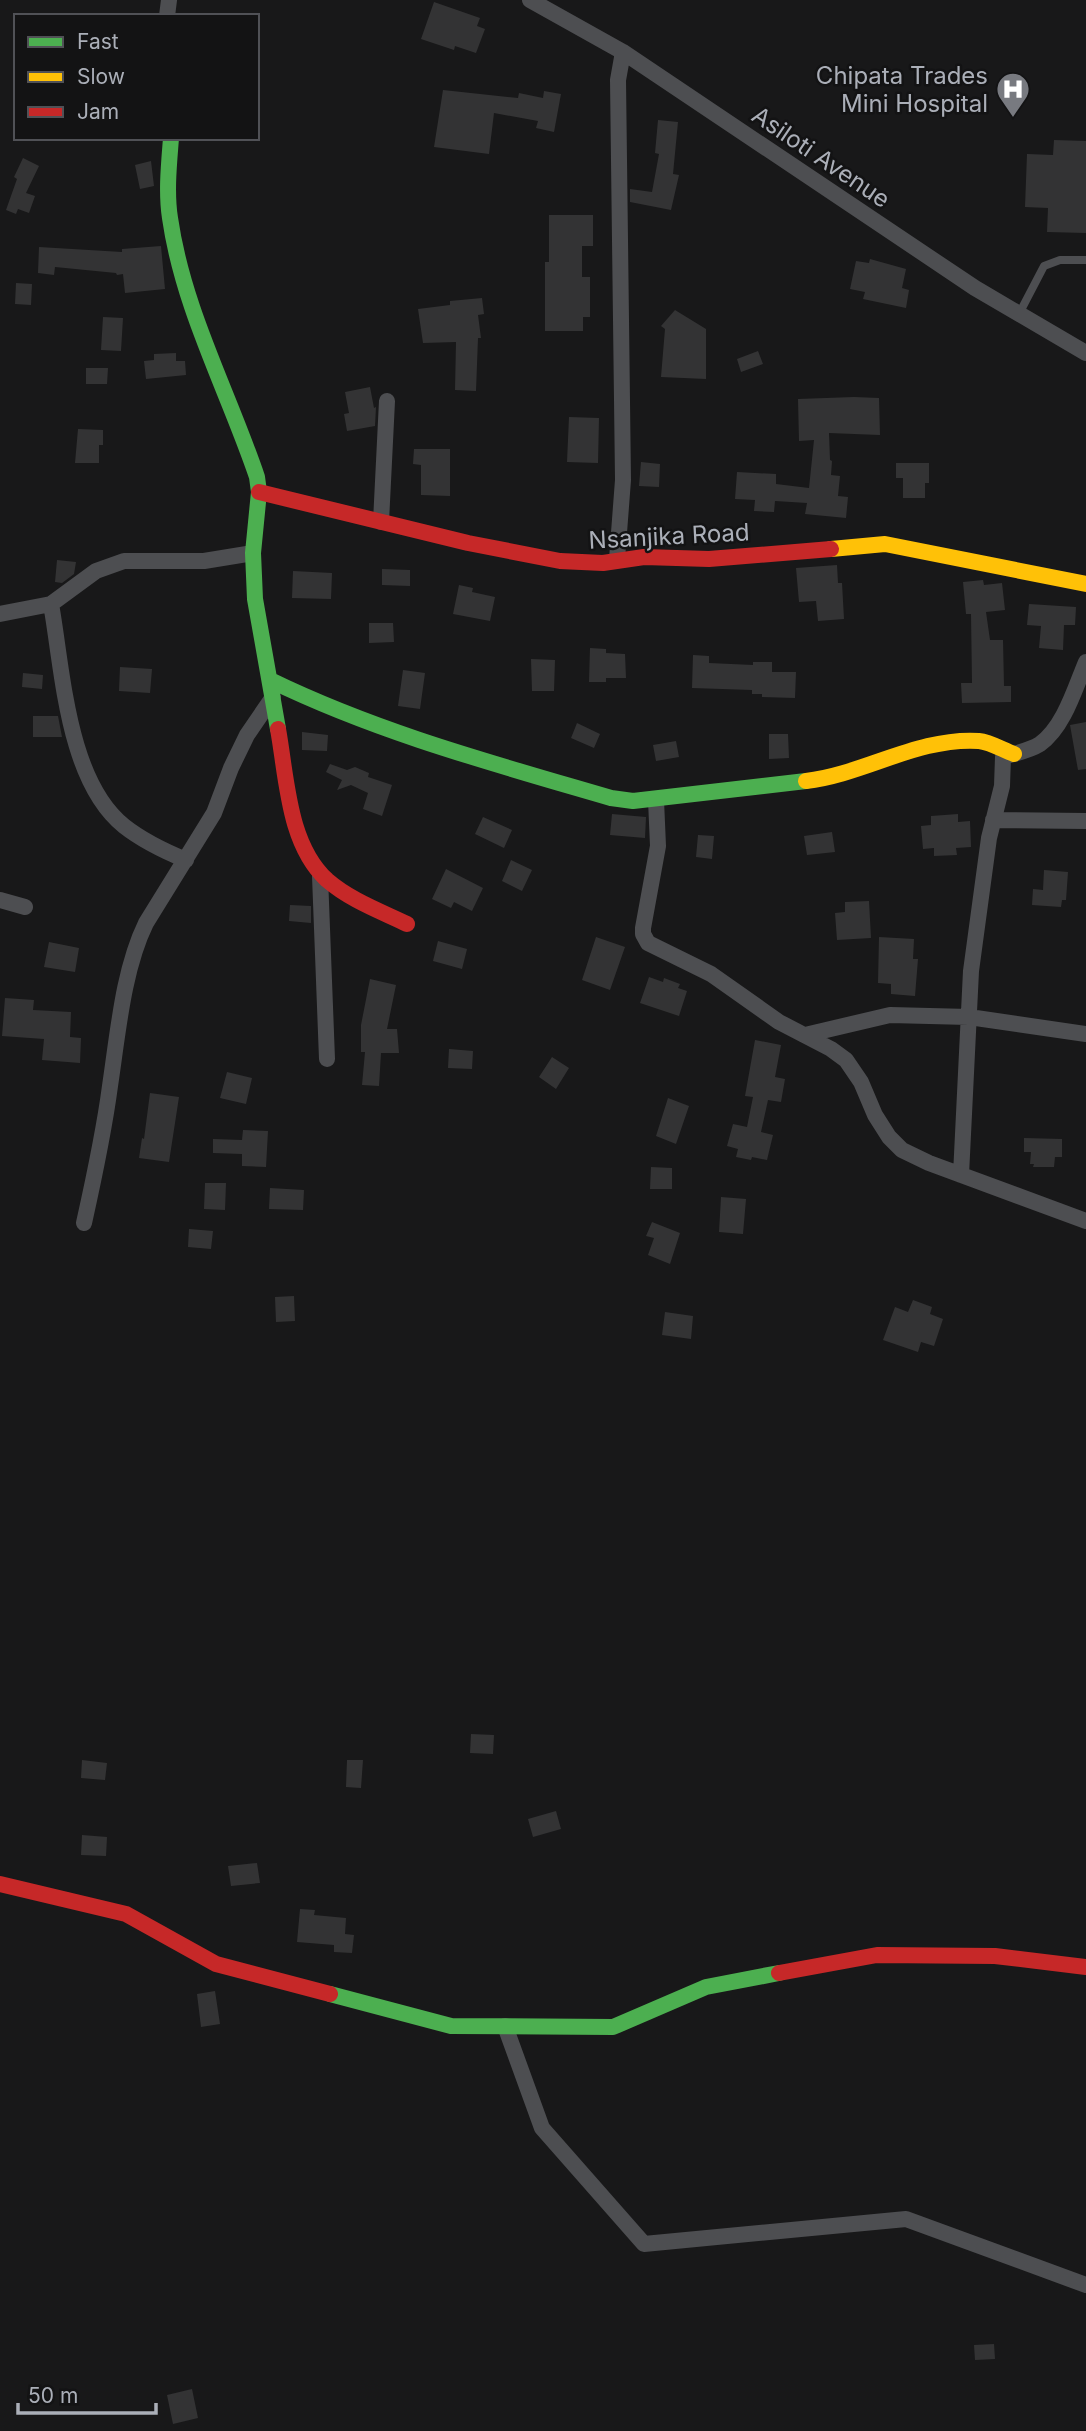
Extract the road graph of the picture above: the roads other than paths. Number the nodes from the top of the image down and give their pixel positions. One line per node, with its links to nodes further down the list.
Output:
1 (530, 0): 2 (street, Asiloti Avenue)
2 (623, 52): 5 (street, Asiloti Avenue); 11 (street)
3 (171, 140): 8 (street)
4 (1086, 260): 5 (lane)
5 (1019, 314): 6 (street, Asiloti Avenue)
6 (1086, 353)
7 (387, 401): 9 (street)
8 (259, 492): 9 (street, Nsanjika Road); 10 (street)
9 (381, 522): 11 (street, Nsanjika Road)
10 (253, 553): 13 (street); 16 (street)
11 (617, 559): 12 (street, Nsanjika Road)
12 (1086, 584)
13 (51, 604): 14 (street); 22 (street)
14 (0, 614)
15 (1086, 662): 18 (street)
16 (270, 680): 17 (street); 19 (street)
17 (273, 697): 22 (street); 23 (street)
18 (1014, 754): 19 (street); 20 (street)
19 (656, 800): 29 (street)
20 (993, 820): 21 (street); 27 (street)
21 (1086, 821)
22 (186, 860): 33 (street)
23 (320, 876): 26 (street); 30 (street)
24 (0, 900): 25 (street)
25 (25, 906)
26 (407, 924)
27 (969, 1017): 28 (street); 29 (street); 31 (street)
28 (1086, 1034)
29 (805, 1035): 31 (street)
30 (327, 1059)
31 (961, 1175): 32 (street)
32 (1086, 1221)
33 (84, 1223)
34 (0, 1884): 36 (street)
35 (1086, 1967): 36 (street)
36 (505, 2026): 37 (street)
37 (1086, 2285)

